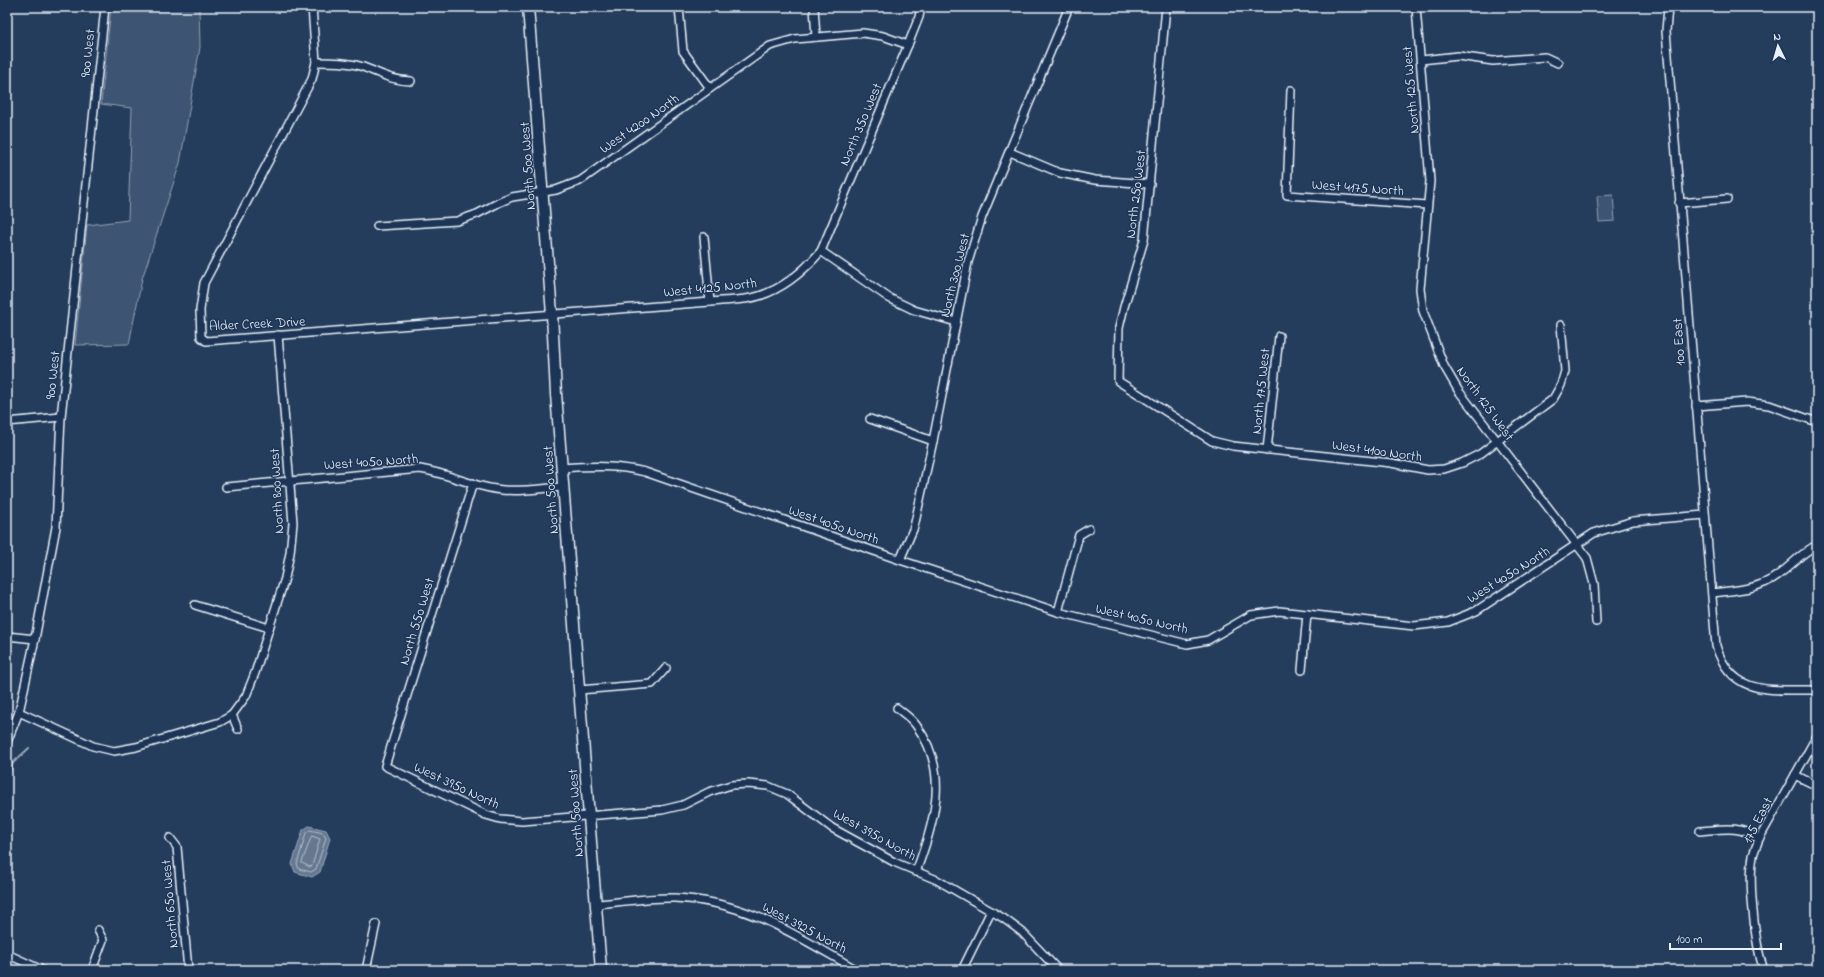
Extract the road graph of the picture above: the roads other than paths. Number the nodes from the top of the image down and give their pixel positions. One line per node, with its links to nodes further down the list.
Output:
1 (105, 7): 36 (street, 900 West)
2 (312, 7): 14 (street, Alder Creek Drive)
3 (528, 7): 21 (street, North 500 West)
4 (679, 7): 17 (street)
5 (814, 7): 11 (street)
6 (921, 7): 12 (street, North 350 West)
7 (1069, 7): 19 (street, North 300 West)
8 (1166, 7): 20 (street, North 250 West)
9 (1416, 7): 13 (street, North 125 West)
10 (1668, 7): 23 (street, 100 East)
11 (816, 37): 12 (street, West 4200 North); 17 (street, West 4200 North)
12 (908, 45): 27 (street, North 350 West)
13 (1421, 60): 15 (street); 24 (street, North 125 West)
14 (316, 62): 16 (street); 32 (street, Alder Creek Drive)
15 (1558, 64)
16 (411, 81)
17 (710, 88): 21 (street, West 4200 North)
18 (1291, 90): 24 (street, West 4175 North)
19 (1010, 152): 20 (street); 30 (street, North 300 West)
20 (1150, 184): 34 (street, North 250 West)
21 (543, 193): 25 (street, West 4200 North); 29 (street, North 500 West)
22 (1727, 199): 23 (street)
23 (1679, 203): 35 (street, 100 East)
24 (1427, 205): 41 (street, North 125 West)
25 (377, 226)
26 (704, 237): 28 (street)
27 (821, 251): 28 (street, West 4125 North); 30 (street)
28 (710, 302): 29 (street, West 4125 North)
29 (552, 314): 32 (street, Alder Creek Drive); 43 (street, North 500 West)
30 (956, 322): 40 (street, North 300 West)
31 (1561, 325): 41 (street, West 4100 North)
32 (278, 336): 44 (street, North 800 West)
33 (1279, 336): 42 (street, North 175 West)
34 (1118, 381): 42 (street, West 4100 North)
35 (1696, 406): 39 (street); 48 (street, 100 East)
36 (61, 417): 38 (street); 60 (street, 900 West)
37 (870, 418): 40 (street)
38 (7, 422)
39 (1817, 422)
40 (933, 441): 52 (street, North 300 West)
41 (1497, 441): 42 (street, West 4100 North); 50 (street, North 125 West)
42 (1267, 450)
43 (562, 468): 47 (street, North 500 West); 52 (street, West 4050 North)
44 (290, 481): 45 (street, West 4050 North); 46 (street, West 4050 North); 58 (street, North 800 West)
45 (473, 483): 47 (street, West 4050 North); 71 (street, North 550 West)
46 (226, 487)
47 (564, 487): 63 (street, North 500 West)
48 (1705, 515): 50 (street, West 4050 North); 53 (street, 100 East)
49 (1089, 529): 55 (street)
50 (1577, 545): 56 (street, West 4050 North); 57 (street, North 125 West)
51 (1817, 545): 53 (street)
52 (900, 560): 55 (street, West 4050 North)
53 (1712, 592): 64 (street, 100 East)
54 (195, 605): 58 (street)
55 (1058, 612): 56 (street, West 4050 North)
56 (1307, 614): 62 (street)
57 (1596, 622)
58 (269, 628): 67 (street, North 800 West)
59 (7, 636): 60 (street)
60 (36, 639): 66 (street, 900 West)
61 (666, 668): 63 (street)
62 (1302, 670)
63 (579, 690): 74 (street, North 500 West)
64 (1817, 690)
65 (897, 708): 78 (street)
66 (19, 712): 67 (street); 70 (street, 900 West)
67 (232, 715): 68 (street)
68 (238, 729)
69 (1817, 736): 72 (street, 175 East)
70 (7, 742)
71 (385, 766): 74 (street, West 3950 North)
72 (1795, 775): 73 (street); 77 (street, 175 East)
73 (1817, 786)
74 (589, 817): 78 (street, West 3950 North); 79 (street, North 500 West)
75 (1700, 831): 77 (street)
76 (170, 838): 86 (street, North 650 West)
77 (1760, 839): 92 (street, 175 East)
78 (916, 872): 80 (street, West 3950 North)
79 (596, 904): 88 (street, North 500 West); 89 (street, West 3925 North)
80 (991, 911): 90 (street); 91 (street, West 3950 North)
81 (376, 924): 87 (street)
82 (98, 930): 85 (street)
83 (7, 954): 84 (street)
84 (42, 970)
85 (92, 970)
86 (188, 970)
87 (366, 970)
88 (602, 970)
89 (857, 970)
90 (962, 970)
91 (1058, 970)
92 (1764, 970)

